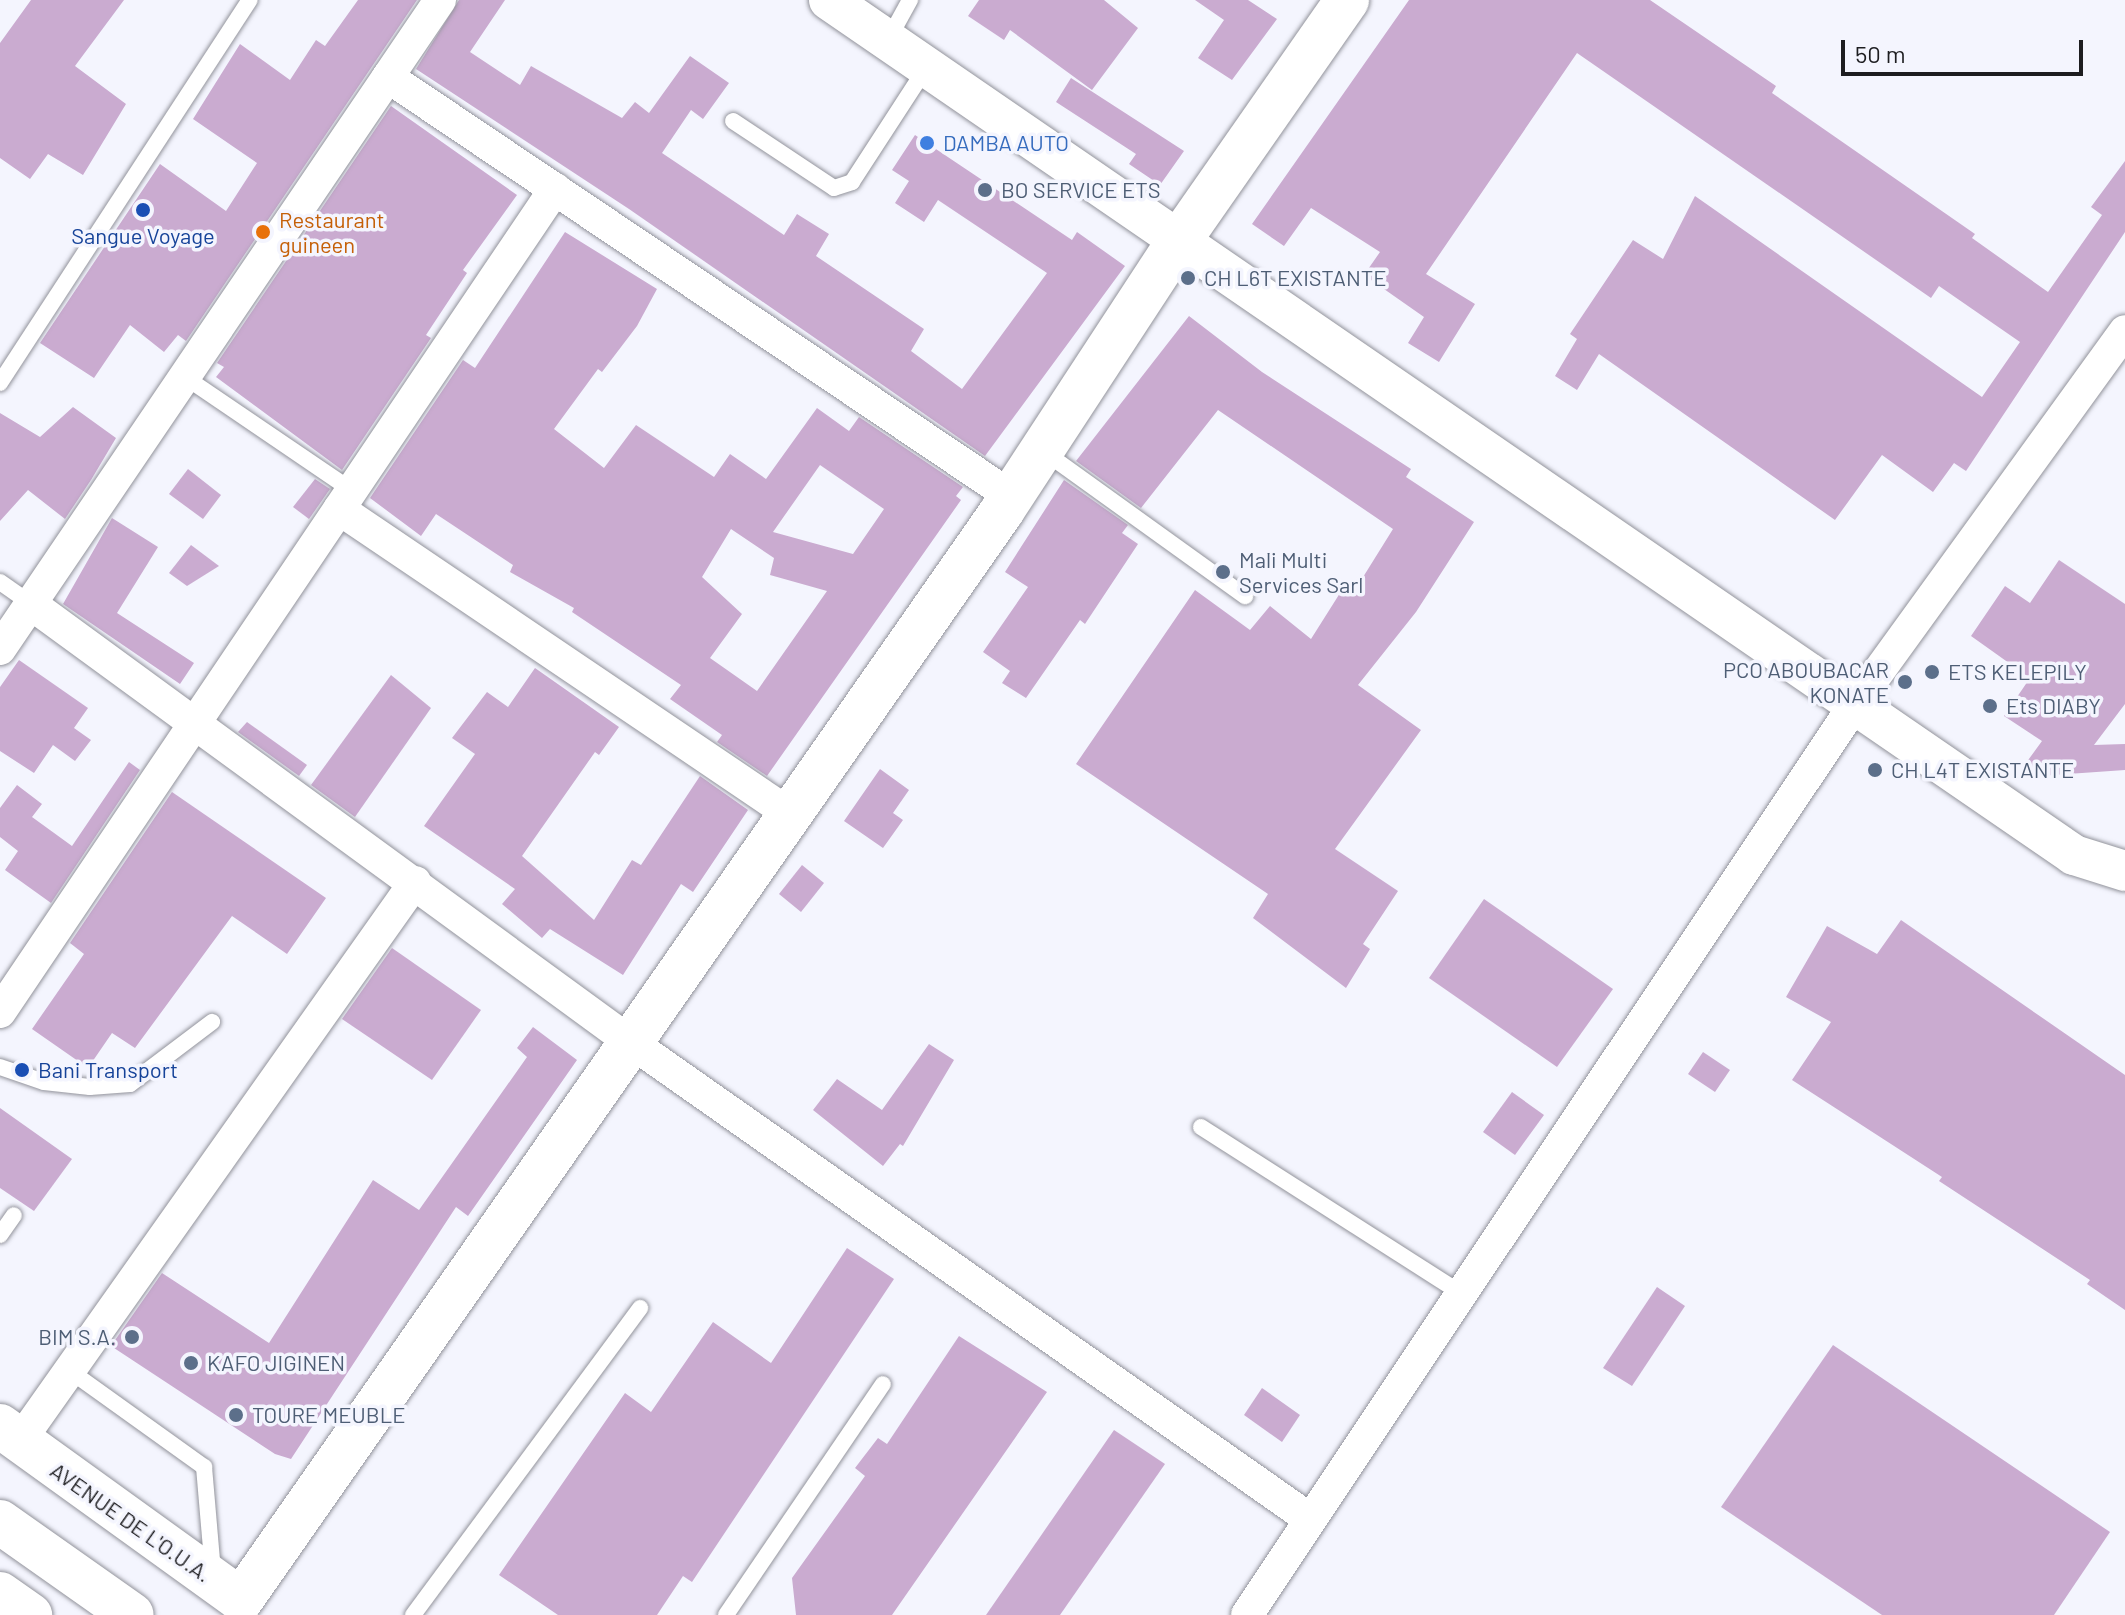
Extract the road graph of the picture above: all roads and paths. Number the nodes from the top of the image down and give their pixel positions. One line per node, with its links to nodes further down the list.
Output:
1 (250, 0): 14 (lane)
2 (440, 0): 8 (street)
3 (829, 0): 6 (street)
4 (910, 0): 6 (lane)
5 (1347, 0): 11 (main road)
6 (888, 40): 7 (street)
7 (926, 67): 9 (lane); 11 (street)
8 (388, 77): 10 (street); 13 (street)
9 (733, 121)
10 (555, 189): 16 (street); 17 (street)
11 (1179, 241): 15 (main road); 22 (street)
12 (2125, 331): 22 (street)
13 (185, 377): 17 (lane); 20 (street)
14 (0, 383)
15 (1042, 450): 16 (main road); 19 (lane)
16 (1012, 497): 24 (main road)
17 (346, 500): 23 (street); 24 (street)
18 (0, 582): 20 (lane)
19 (1245, 596)
20 (31, 604): 21 (street); 23 (street)
21 (0, 649)
22 (1855, 704): 25 (street); 34 (street)
23 (195, 728): 26 (street); 27 (street)
24 (787, 812): 29 (main road)
25 (2125, 871)
26 (415, 882): 29 (street); 36 (street)
27 (0, 1012)
28 (212, 1022): 30 (lane)
29 (629, 1041): 39 (street); 42 (main road)
30 (0, 1067)
31 (1201, 1127): 34 (lane)
32 (14, 1215): 33 (lane)
33 (0, 1235)
34 (1462, 1294): 39 (street)
35 (640, 1308): 45 (lane)
36 (70, 1371): 38 (street); 42 (lane)
37 (883, 1384): 46 (lane)
38 (10, 1434): 42 (main road, AVENUE DE L'O.U.A.)
39 (1311, 1520): 47 (street)
40 (0, 1522): 44 (main road)
41 (0, 1594): 43 (main road)
42 (240, 1599)
43 (30, 1615)
44 (132, 1615)
45 (413, 1615)
46 (726, 1615)
47 (1247, 1615)

